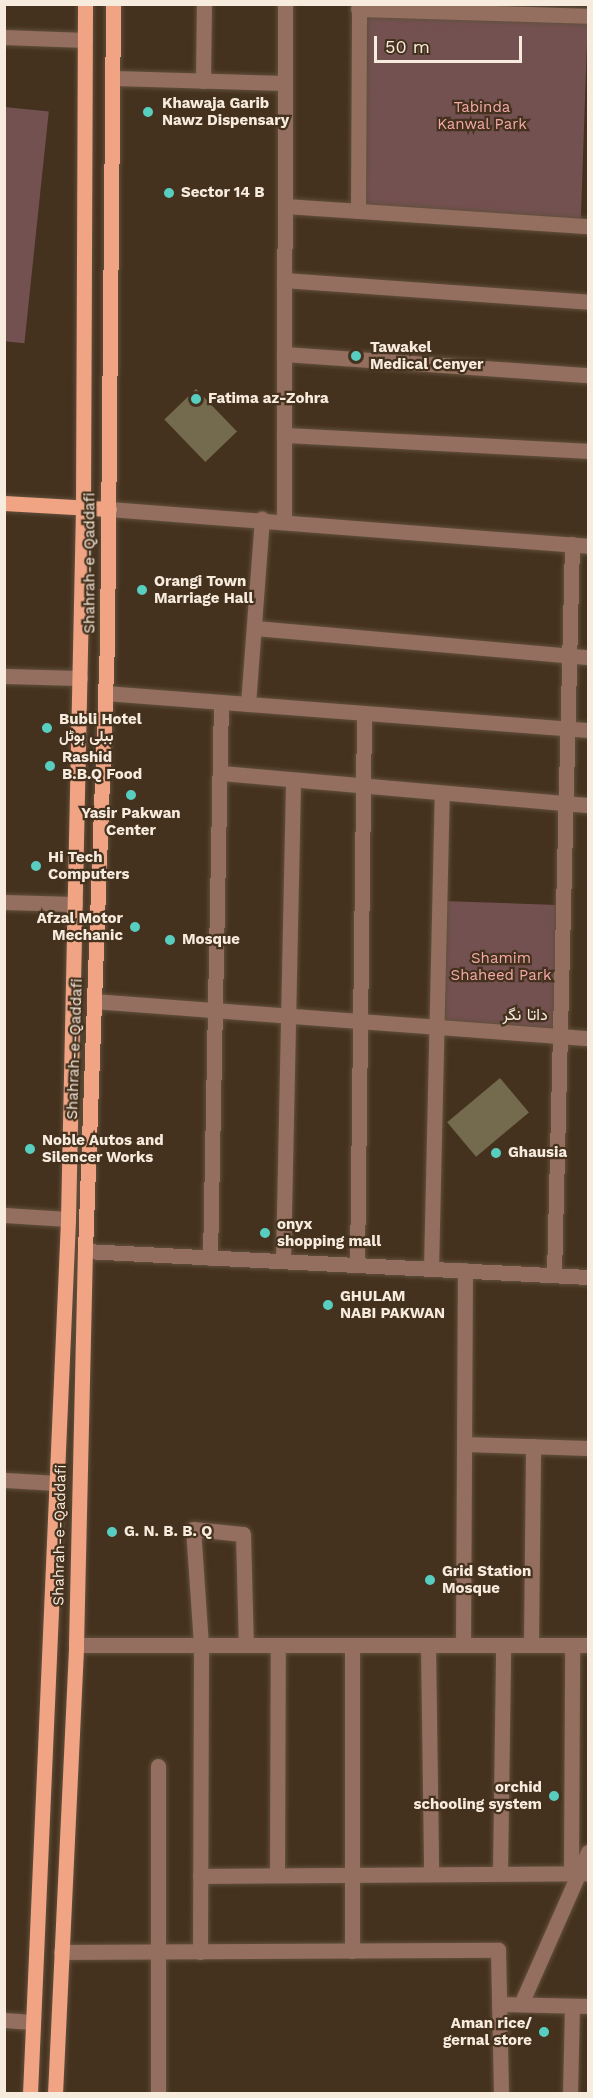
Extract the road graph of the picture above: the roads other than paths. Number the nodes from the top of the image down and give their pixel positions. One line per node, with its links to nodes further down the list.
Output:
1 (85, 4): 8 (main road, Shahrah-e-Qaddafi)
2 (113, 4): 9 (main road, Shahrah-e-Qaddafi)
3 (204, 4): 10 (street)
4 (285, 4): 11 (street)
5 (358, 7): 6 (street); 13 (street)
6 (588, 16)
7 (4, 36): 8 (street)
8 (85, 40): 22 (main road, Shahrah-e-Qaddafi)
9 (112, 78): 10 (street); 23 (main road, Shahrah-e-Qaddafi)
10 (203, 81): 11 (street)
11 (285, 83): 12 (street)
12 (285, 206): 13 (street); 15 (street)
13 (358, 211): 14 (street)
14 (588, 226)
15 (284, 280): 16 (street); 17 (street)
16 (588, 302)
17 (284, 354): 18 (street); 19 (street)
18 (588, 375)
19 (284, 435): 20 (street); 25 (street)
20 (588, 451)
21 (4, 503): 22 (main road)
22 (83, 507): 23 (main road); 32 (main road, Shahrah-e-Qaddafi)
23 (109, 509): 24 (street); 33 (main road, Shahrah-e-Qaddafi)
24 (262, 519): 25 (street); 28 (street)
25 (284, 520): 26 (street)
26 (572, 544): 27 (street); 29 (street)
27 (588, 546)
28 (254, 628): 29 (street); 35 (street)
29 (569, 656): 30 (street); 37 (street)
30 (588, 657)
31 (4, 676): 32 (street)
32 (80, 678): 46 (main road, Shahrah-e-Qaddafi)
33 (106, 693): 34 (street); 47 (main road, Shahrah-e-Qaddafi)
34 (221, 702): 35 (street); 39 (street)
35 (248, 704): 36 (street)
36 (364, 712): 37 (street); 41 (street)
37 (567, 728): 38 (street); 43 (street)
38 (588, 730)
39 (220, 774): 40 (street); 48 (street)
40 (293, 780): 41 (street); 49 (street)
41 (363, 786): 42 (street); 50 (street)
42 (442, 793): 43 (street); 51 (street)
43 (565, 804): 44 (street); 52 (street)
44 (588, 805)
45 (4, 902): 46 (street)
46 (75, 904): 55 (main road, Shahrah-e-Qaddafi)
47 (94, 1001): 48 (street); 56 (main road, Shahrah-e-Qaddafi)
48 (213, 1010): 49 (street); 57 (street)
49 (288, 1016): 50 (street); 58 (street)
50 (360, 1021): 51 (street); 59 (street)
51 (437, 1027): 52 (street); 60 (street)
52 (560, 1037): 53 (street); 62 (street)
53 (588, 1038)
54 (4, 1215): 55 (street)
55 (68, 1219): 68 (main road, Shahrah-e-Qaddafi)
56 (85, 1251): 57 (street); 69 (main road, Shahrah-e-Qaddafi)
57 (210, 1258): 58 (street)
58 (283, 1261): 59 (street)
59 (357, 1265): 60 (street)
60 (431, 1269): 61 (street)
61 (465, 1270): 62 (street); 64 (street)
62 (554, 1275): 63 (street)
63 (588, 1277)
64 (464, 1444): 65 (street); 75 (street)
65 (533, 1446): 66 (street); 77 (street)
66 (588, 1448)
67 (4, 1480): 68 (street)
68 (58, 1483): 97 (main road, Shahrah-e-Qaddafi)
69 (76, 1645): 70 (street); 89 (main road, Shahrah-e-Qaddafi)
70 (201, 1645): 71 (street); 71 (street); 87 (street)
71 (246, 1645): 72 (street)
72 (278, 1645): 73 (street); 85 (street)
73 (352, 1645): 74 (street); 86 (street)
74 (428, 1645): 75 (street); 83 (street)
75 (463, 1645): 76 (street)
76 (503, 1645): 77 (street); 84 (street)
77 (531, 1645): 78 (street)
78 (572, 1645): 79 (street); 82 (street)
79 (588, 1645)
80 (158, 1766): 90 (street)
81 (588, 1852): 82 (street)
82 (580, 1873): 84 (street); 93 (street)
83 (431, 1874): 84 (street); 86 (street)
84 (500, 1874)
85 (277, 1875): 86 (street); 87 (street)
86 (352, 1875): 88 (street)
87 (200, 1876): 91 (street)
88 (352, 1951): 91 (street); 92 (street)
89 (61, 1952): 90 (street); 99 (main road, Shahrah-e-Qaddafi)
90 (158, 1952): 91 (street); 100 (street)
91 (200, 1952)
92 (499, 2004): 93 (street); 101 (street)
93 (521, 2004): 94 (street)
94 (572, 2006): 95 (street); 102 (street)
95 (588, 2006)
96 (4, 2020): 97 (street)
97 (32, 2022): 98 (main road, Shahrah-e-Qaddafi)
98 (30, 2094)
99 (54, 2094)
100 (158, 2094)
101 (501, 2094)
102 (570, 2094)

